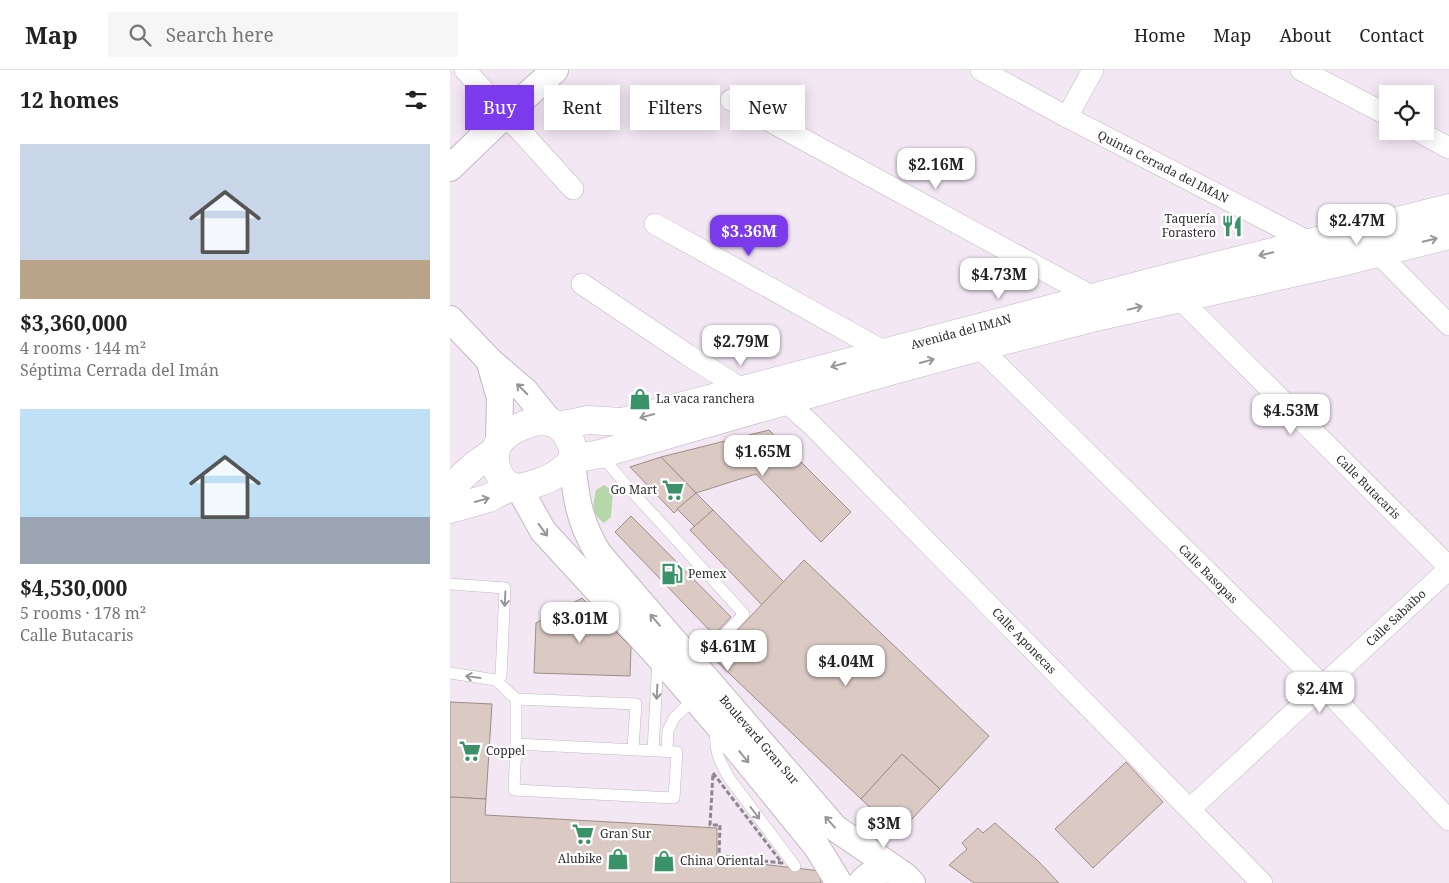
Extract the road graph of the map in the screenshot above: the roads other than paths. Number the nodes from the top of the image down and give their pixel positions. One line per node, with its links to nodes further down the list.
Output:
1 (465, 70): 6 (street)
2 (555, 70): 7 (street)
3 (981, 70): 9 (street, Quinta Cerrada del IMAN)
4 (1093, 70): 9 (street)
5 (1301, 70): 8 (street)
6 (479, 85)
7 (534, 89)
8 (1379, 111)
9 (1067, 118): 21 (street, Quinta Cerrada del IMAN)
10 (489, 130): 15 (street)
11 (520, 130): 16 (street)
12 (784, 130): 25 (street)
13 (1434, 140): 14 (street)
14 (1449, 148)
15 (450, 168)
16 (573, 189)
17 (1449, 208): 20 (main road, Avenida del IMAN)
18 (655, 224): 30 (street)
19 (1449, 235): 20 (main road, Avenida del IMAN, one-way to 19)
20 (1374, 241): 21 (main road, Avenida del IMAN); 22 (main road, Avenida del IMAN); 27 (street)
21 (1311, 243): 22 (street, Quinta Cerrada del IMAN); 24 (main road, Avenida del IMAN, one-way to 24)
22 (1346, 261): 24 (main road, Avenida del IMAN)
23 (582, 284): 31 (street)
24 (1169, 289): 25 (main road, Avenida del IMAN); 40 (street, Calle Butacaris)
25 (1097, 307): 28 (main road, Avenida del IMAN)
26 (450, 318): 29 (street)
27 (1449, 325)
28 (971, 339): 30 (main road, Avenida del IMAN); 46 (street, Calle Basopas)
29 (489, 360): 33 (street, one-way to 29); 34 (street)
30 (888, 361): 31 (main road, Avenida del IMAN, one-way to 31); 32 (main road, Avenida del IMAN)
31 (746, 391): 32 (street); 33 (main road, Avenida del IMAN, one-way to 33)
32 (785, 401): 35 (main road, Avenida del IMAN); 54 (street, Calle Aponecas)
33 (555, 424): 34 (main road); 36 (main road)
34 (497, 446): 37 (main road); 38 (main road)
35 (600, 454): 36 (main road, Avenida del IMAN); 43 (lane)
36 (572, 460): 37 (main road); 43 (street, Boulevard Gran Sur, one-way to 36)
37 (515, 487): 39 (main road, one-way to 37); 42 (street, Boulevard Gran Sur, one-way to 42)
38 (450, 488)
39 (450, 509)
40 (1449, 568): 46 (street, Calle Sabaibo)
41 (450, 584): 45 (lane, one-way to 45)
42 (659, 656): 47 (street, Boulevard Gran Sur); 52 (lane, one-way to 52)
43 (695, 665): 57 (street, Boulevard Gran Sur, one-way to 43)
44 (450, 673): 45 (lane, one-way to 44)
45 (496, 680): 48 (lane)
46 (1323, 686): 54 (street, Calle Sabaibo); 55 (street, Calle Basopas)
47 (695, 698): 49 (street, Boulevard Gran Sur); 53 (lane)
48 (516, 699): 50 (lane); 51 (lane)
49 (716, 723): 56 (lane, one-way to 56); 58 (street, Boulevard Gran Sur, one-way to 58)
50 (516, 744): 51 (lane); 53 (lane)
51 (633, 750): 52 (lane)
52 (653, 750): 53 (lane)
53 (667, 751)
54 (1190, 809): 60 (street, Calle Aponecas)
55 (1449, 820)
56 (794, 866)
57 (905, 877): 59 (street)
58 (839, 883)
59 (861, 883)
60 (1262, 883)

